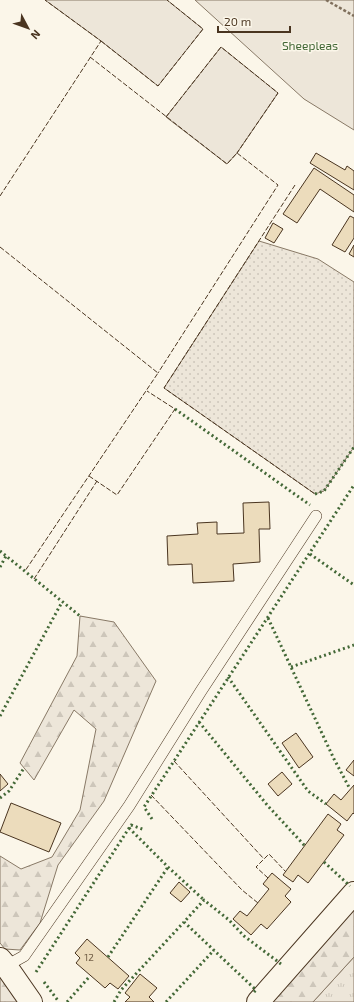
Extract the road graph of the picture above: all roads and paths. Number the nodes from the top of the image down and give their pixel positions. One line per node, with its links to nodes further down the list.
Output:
1 (326, 0): 2 (path)
2 (354, 16)
3 (316, 516): 5 (lane)
4 (354, 893): 7 (street)
5 (3, 962): 6 (street)
6 (31, 1002)
7 (258, 1002)

